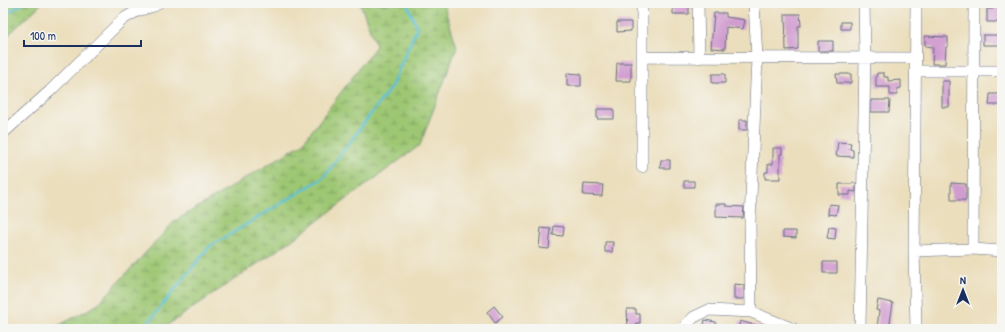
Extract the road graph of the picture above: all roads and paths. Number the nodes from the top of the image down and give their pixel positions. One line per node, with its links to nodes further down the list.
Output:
1 (158, 3): 16 (street)
2 (642, 3): 8 (street)
3 (698, 3): 9 (street)
4 (754, 3): 10 (street)
5 (864, 3): 11 (street)
6 (916, 3): 12 (street)
7 (974, 3): 14 (street)
8 (642, 57): 9 (street); 17 (street)
9 (699, 58): 10 (street)
10 (757, 58): 11 (street); 21 (street)
11 (865, 58): 12 (street); 24 (street)
12 (916, 58): 13 (street)
13 (916, 71): 14 (street); 19 (street)
14 (974, 71): 15 (street); 18 (street)
15 (1002, 71)
16 (3, 133)
17 (642, 167)
18 (973, 249): 19 (street); 20 (street)
19 (914, 251): 25 (street)
20 (1002, 251)
21 (751, 312): 22 (street); 23 (street)
22 (682, 329)
23 (794, 329)
24 (860, 329)
25 (916, 329)

